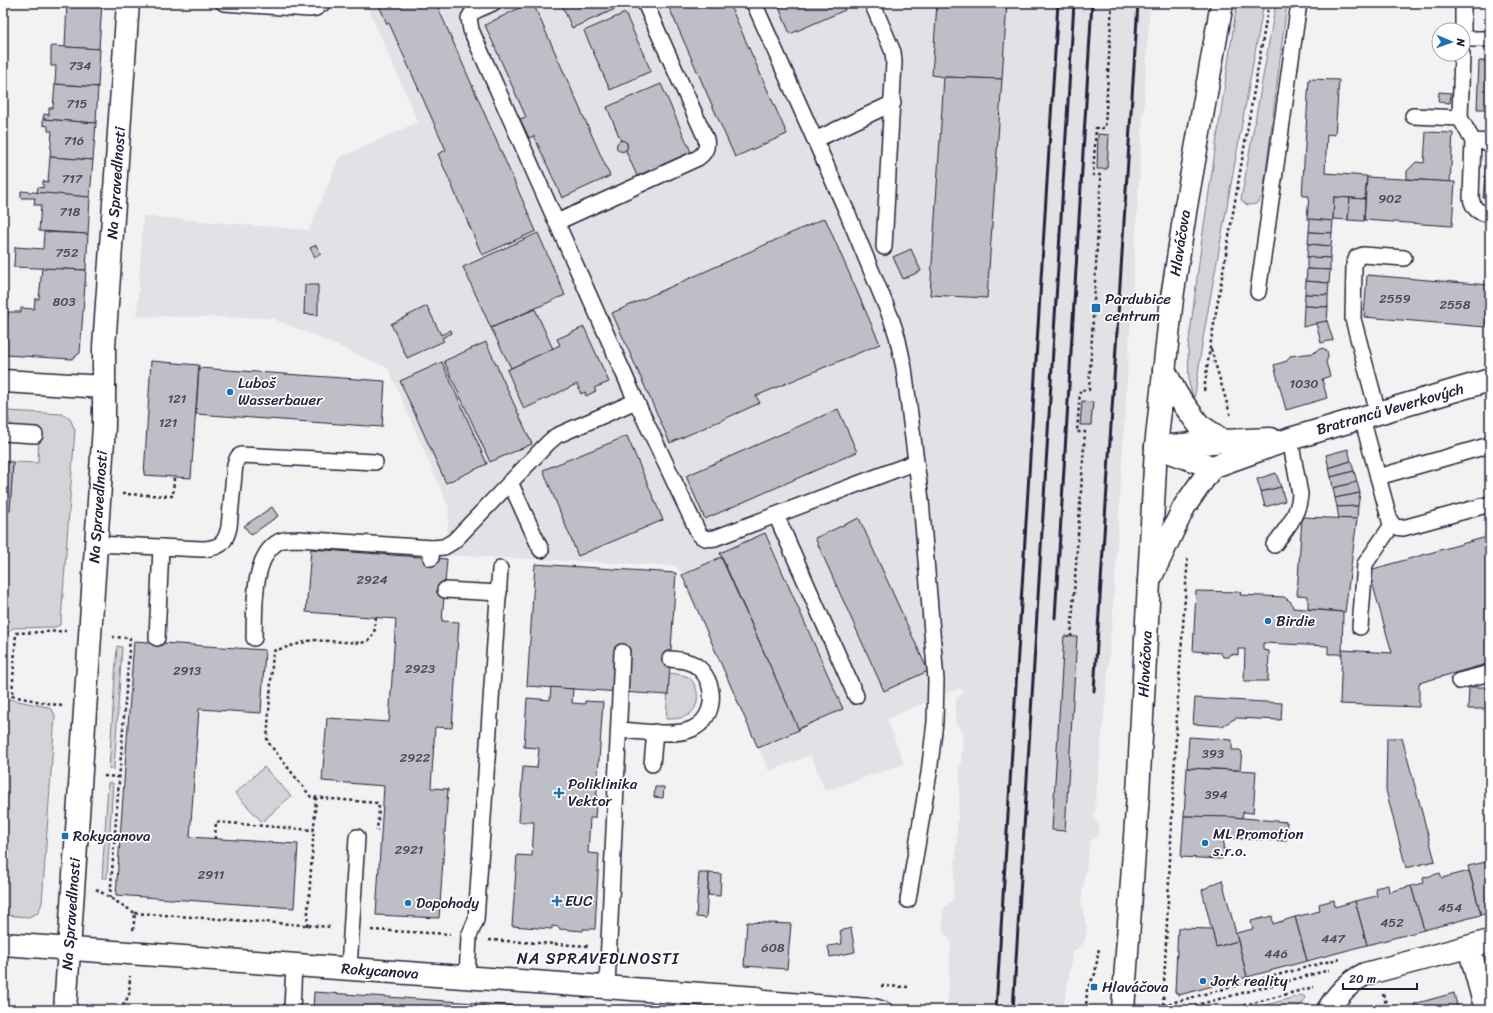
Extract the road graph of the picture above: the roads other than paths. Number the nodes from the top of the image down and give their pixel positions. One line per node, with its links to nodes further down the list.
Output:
1 (128, 3): 29 (street, Na Spravedlnosti)
2 (224, 3): 3 (lane)
3 (323, 3)
4 (493, 3): 22 (lane)
5 (645, 3): 22 (lane)
6 (754, 3): 18 (lane)
7 (872, 3): 15 (lane)
8 (1222, 3): 26 (street, Hlaváčova)
9 (1299, 3): 25 (lane)
10 (1463, 3): 11 (lane)
11 (1463, 22)
12 (1471, 39): 13 (lane)
13 (1490, 39)
14 (1462, 62): 17 (lane)
15 (893, 103): 18 (lane); 23 (lane)
16 (1413, 116): 17 (lane)
17 (1460, 118): 19 (lane)
18 (815, 140): 39 (lane)
19 (1473, 141): 20 (lane); 21 (lane)
20 (1490, 142)
21 (1490, 214)
22 (557, 222): 30 (lane)
23 (884, 247)
24 (1404, 258): 31 (lane)
25 (1258, 292)
26 (1164, 370): 32 (street); 37 (street, Hlaváčova)
27 (1490, 380): 31 (street, Bratranců Veverkových)
28 (3, 381): 29 (street)
29 (104, 387): 46 (street, Na Spravedlnosti)
30 (636, 401): 42 (lane); 44 (lane)
31 (1370, 416): 35 (street, Bratranců Veverkových); 41 (lane)
32 (1228, 431): 35 (street, Bratranců Veverkových); 37 (street, Bratranců Veverkových)
33 (3, 433): 34 (lane)
34 (35, 435)
35 (1290, 439): 40 (street, Bratranců Veverkových); 47 (lane)
36 (1490, 445): 41 (lane)
37 (1156, 447): 40 (street); 51 (street, Hlaváčova)
38 (375, 462): 48 (lane)
39 (916, 462): 44 (lane); 66 (lane)
40 (1212, 467): 51 (street, Hlaváčova)
41 (1378, 477): 45 (lane)
42 (510, 482): 49 (lane); 56 (lane)
43 (1490, 504): 45 (lane)
44 (776, 514): 61 (lane)
45 (1392, 525): 54 (lane)
46 (96, 544): 48 (lane); 70 (street, Na Spravedlnosti)
47 (1274, 546)
48 (161, 548): 55 (lane)
49 (541, 550)
50 (500, 569): 53 (lane)
51 (1149, 581): 79 (street, Hlaváčova)
52 (445, 590): 53 (lane)
53 (499, 593): 73 (lane)
54 (1360, 627)
55 (157, 638)
56 (254, 638)
57 (622, 652): 62 (lane)
58 (670, 659): 63 (lane)
59 (1490, 673): 60 (lane)
60 (1459, 681)
61 (856, 696)
62 (619, 730): 63 (lane); 74 (lane)
63 (655, 732): 64 (lane)
64 (652, 764)
65 (357, 837): 72 (lane)
66 (908, 900)
67 (1490, 941): 69 (street)
68 (3, 944): 70 (street, Rokycanova)
69 (1469, 947): 80 (street); 81 (street)
70 (69, 948): 71 (street, Rokycanova); 76 (street, Na Spravedlnosti)
71 (294, 964): 72 (street, Rokycanova); 77 (lane)
72 (349, 968): 73 (street, Rokycanova)
73 (467, 977): 74 (street, Rokycanova)
74 (607, 987): 75 (street, Rokycanova)
75 (757, 998): 78 (lane)
76 (65, 1010)
77 (292, 1010)
78 (885, 1010)
79 (1123, 1010)
80 (1328, 1010)
81 (1486, 1010)

